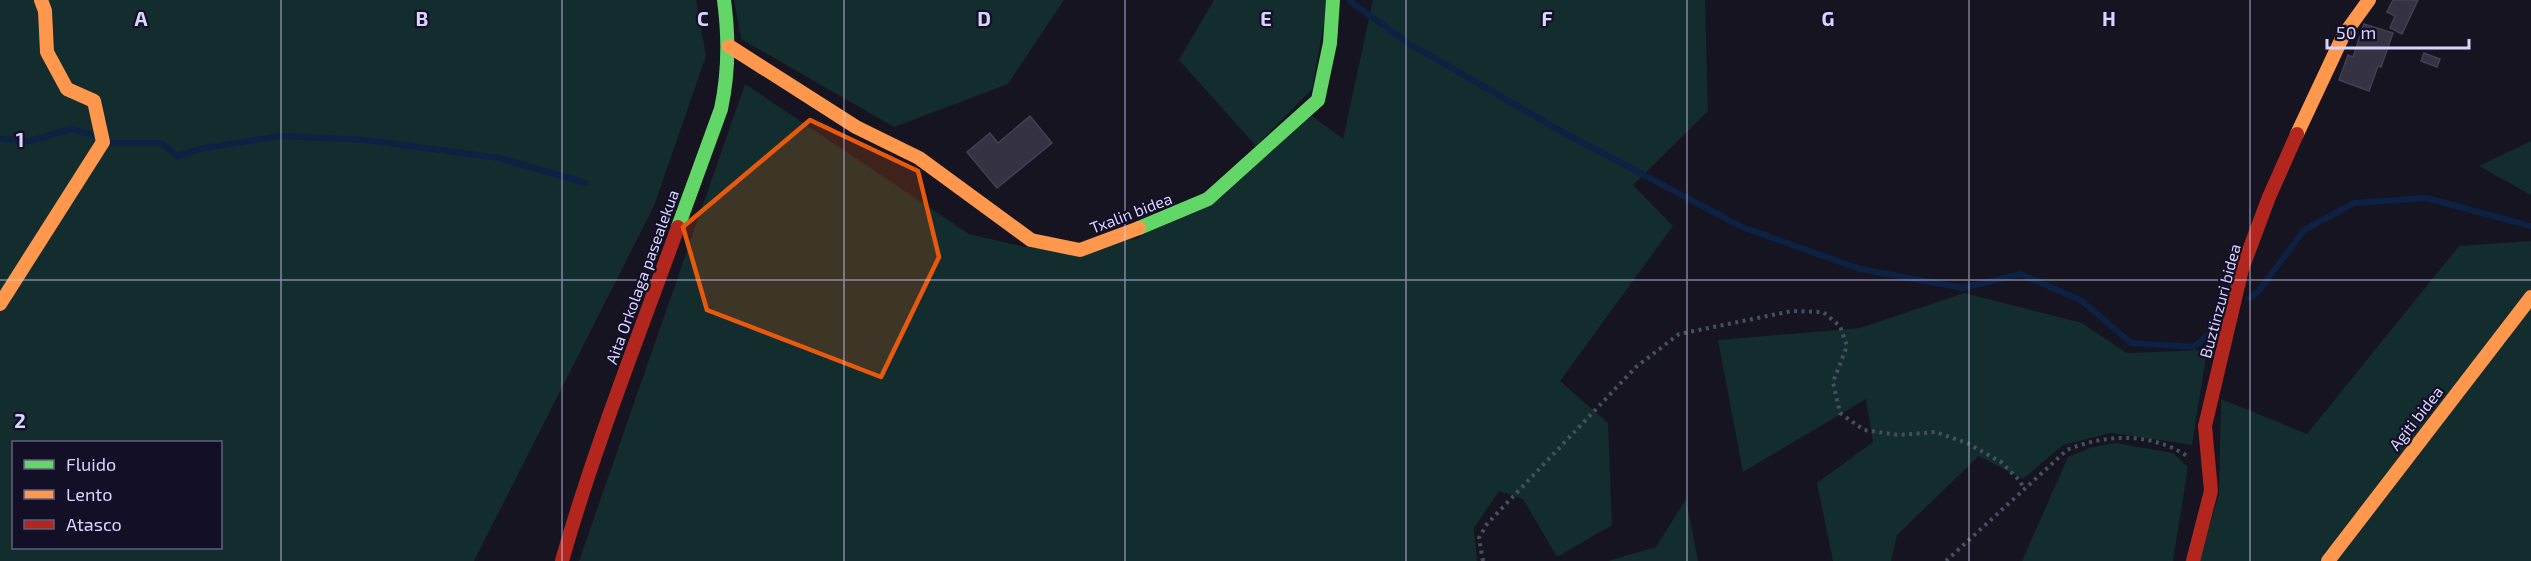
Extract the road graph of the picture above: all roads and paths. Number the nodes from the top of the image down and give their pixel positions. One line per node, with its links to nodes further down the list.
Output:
1 (41, 0): 7 (street)
2 (724, 0): 5 (street, Aita Orkolaga pasealekua)
3 (1333, 0): 5 (street, Txalin bidea)
4 (2369, 0): 8 (street, Buztinzuri bidea)
5 (729, 46): 10 (street, Aita Orkolaga pasealekua)
6 (2531, 297): 14 (street, Agiti bidea)
7 (0, 304)
8 (2210, 472): 9 (path); 13 (street, Buztinzuri bidea)
9 (2024, 489): 11 (path); 12 (path)
10 (562, 561)
11 (1483, 561)
12 (1946, 561)
13 (2193, 561)
14 (2328, 561)

